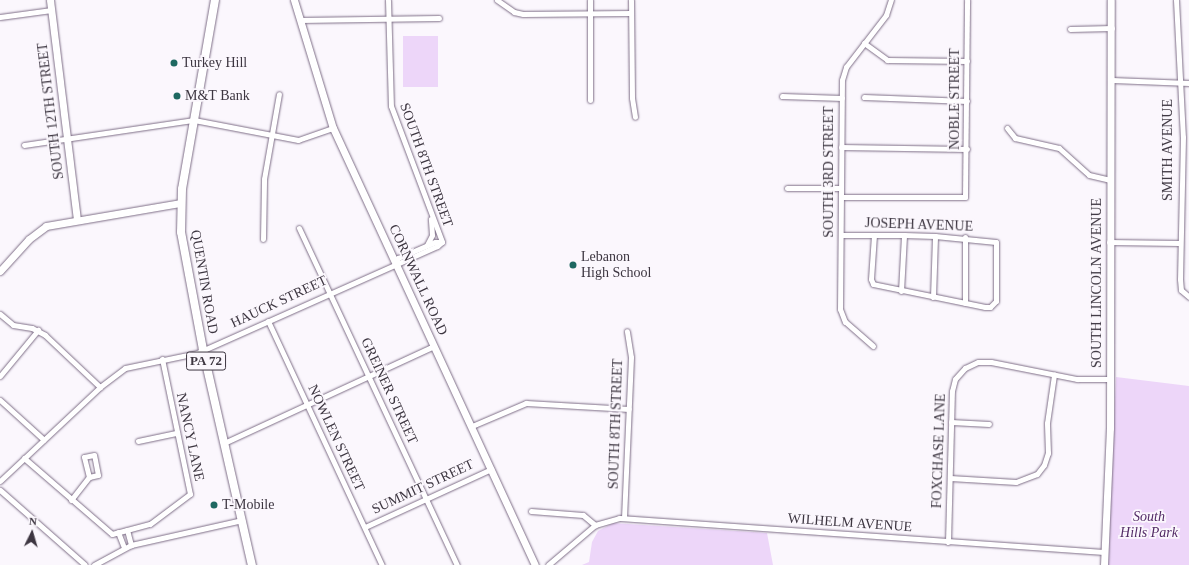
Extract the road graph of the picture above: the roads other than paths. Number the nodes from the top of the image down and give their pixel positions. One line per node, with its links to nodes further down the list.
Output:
1 (50, 0): 12 (main road, SOUTH 12TH STREET)
2 (215, 0): 33 (highway, QUENTIN ROAD / PA 72)
3 (294, 0): 18 (main road, CORNWALL ROAD)
4 (388, 0): 16 (street, SOUTH 8TH STREET)
5 (497, 0): 13 (street)
6 (590, 0): 13 (street)
7 (631, 0): 14 (street)
8 (891, 0): 21 (street, SOUTH 3RD STREET)
9 (967, 0): 22 (street, NOBLE STREET)
10 (1111, 0): 19 (main road, SOUTH LINCOLN AVENUE)
11 (1176, 0): 24 (street, SMITH AVENUE)
12 (52, 10): 15 (street); 39 (main road, SOUTH 12TH STREET)
13 (590, 12): 14 (street); 30 (street)
14 (631, 13): 32 (street)
15 (0, 17)
16 (388, 18): 17 (street); 18 (street); 48 (street, SOUTH 8TH STREET)
17 (440, 18)
18 (300, 20): 34 (main road, CORNWALL ROAD)
19 (1112, 28): 20 (street); 23 (main road, SOUTH LINCOLN AVENUE)
20 (1070, 29)
21 (864, 43): 22 (street); 29 (street, SOUTH 3RD STREET)
22 (967, 61): 31 (street, NOBLE STREET)
23 (1112, 80): 24 (street); 43 (main road, SOUTH LINCOLN AVENUE)
24 (1180, 83): 25 (street); 37 (street, SMITH AVENUE)
25 (1189, 83)
26 (278, 94): 36 (street)
27 (782, 96): 29 (street)
28 (864, 97): 31 (street)
29 (842, 98): 41 (street, SOUTH 3RD STREET)
30 (590, 100)
31 (967, 101): 42 (street, NOBLE STREET)
32 (635, 117)
33 (194, 120): 36 (street); 39 (street); 47 (highway, QUENTIN ROAD / PA 72)
34 (333, 128): 36 (street); 61 (main road, CORNWALL ROAD)
35 (1007, 128): 43 (street)
36 (271, 135): 56 (street)
37 (1183, 138): 38 (street); 59 (street, SMITH AVENUE)
38 (1189, 139)
39 (67, 140): 40 (street); 49 (main road, SOUTH 12TH STREET)
40 (24, 145)
41 (841, 147): 42 (street); 45 (street, SOUTH 3RD STREET)
42 (967, 149): 46 (street, NOBLE STREET)
43 (1110, 180): 58 (main road, SOUTH LINCOLN AVENUE)
44 (788, 188): 45 (street)
45 (841, 188): 46 (street, SOUTH 3RD STREET)
46 (841, 197): 51 (street, SOUTH 3RD STREET)
47 (181, 203): 49 (main road); 74 (highway, QUENTIN ROAD / PA 72)
48 (431, 214): 57 (street, SOUTH 8TH STREET); 60 (street)
49 (77, 219): 62 (main road)
50 (298, 228): 64 (street, GREINER STREET)
51 (841, 235): 52 (street, JOSEPH AVENUE); 73 (street, SOUTH 3RD STREET)
52 (874, 235): 53 (street, JOSEPH AVENUE); 63 (street)
53 (904, 235): 54 (street, JOSEPH AVENUE); 63 (street)
54 (935, 236): 55 (street, JOSEPH AVENUE); 65 (street)
55 (965, 237): 67 (street); 67 (street, JOSEPH AVENUE)
56 (263, 239)
57 (442, 242): 60 (street, HAUCK STREET); 61 (street, HAUCK STREET)
58 (1109, 242): 59 (street); 79 (main road, SOUTH LINCOLN AVENUE)
59 (1178, 243): 66 (street, SMITH AVENUE)
60 (426, 246): 61 (street, HAUCK STREET)
61 (395, 262): 64 (street, HAUCK STREET); 72 (main road, CORNWALL ROAD)
62 (0, 271)
63 (901, 291): 65 (street)
64 (329, 293): 69 (street, HAUCK STREET); 78 (street, GREINER STREET)
65 (933, 297): 67 (street)
66 (1189, 297)
67 (965, 303)
68 (0, 314): 70 (street)
69 (268, 321): 74 (street, HAUCK STREET); 82 (street, NOWLEN STREET)
70 (38, 330): 77 (street); 80 (street)
71 (627, 331): 83 (street, SOUTH 8TH STREET)
72 (434, 346): 78 (street); 86 (main road, CORNWALL ROAD)
73 (873, 346)
74 (203, 350): 75 (street, HAUCK STREET); 90 (highway, QUENTIN ROAD / PA 72)
75 (162, 359): 80 (street, HAUCK STREET); 87 (street, NANCY LANE)
76 (1054, 375): 79 (street, FOXCHASE LANE); 84 (street, FOXCHASE LANE); 94 (street)
77 (0, 376)
78 (368, 376): 82 (street); 97 (street, GREINER STREET)
79 (1110, 379): 109 (main road, SOUTH LINCOLN AVENUE)
80 (100, 387): 88 (street, HAUCK STREET)
81 (0, 400): 88 (street)
82 (307, 404): 90 (street); 103 (street, NOWLEN STREET)
83 (629, 410): 86 (street); 100 (street, SOUTH 8TH STREET)
84 (951, 422): 85 (street); 94 (street, FOXCHASE LANE)
85 (989, 424)
86 (472, 426): 92 (main road, CORNWALL ROAD)
87 (177, 433): 89 (street); 104 (street, NANCY LANE)
88 (44, 440): 91 (street, HAUCK STREET)
89 (138, 441)
90 (224, 443): 101 (highway, QUENTIN ROAD / PA 72)
91 (24, 458): 95 (street, HAUCK STREET); 98 (street)
92 (491, 469): 97 (street, SUMMIT STREET); 115 (main road, CORNWALL ROAD)
93 (89, 477): 98 (street)
94 (950, 478): 106 (street, FOXCHASE LANE)
95 (0, 481)
96 (0, 490): 110 (street)
97 (426, 499): 103 (street, SUMMIT STREET); 114 (street, GREINER STREET)
98 (71, 500): 105 (street)
99 (531, 511): 102 (street)
100 (624, 518): 102 (street, WILHELM AVENUE); 106 (street, WILHELM AVENUE)
101 (242, 520): 107 (street); 112 (highway, QUENTIN ROAD / PA 72)
102 (595, 525): 116 (street, WILHELM AVENUE)
103 (365, 527): 113 (street, NOWLEN STREET)
104 (127, 530): 105 (street); 107 (street)
105 (118, 532): 108 (street)
106 (948, 542): 109 (street, WILHELM AVENUE)
107 (131, 545): 108 (street)
108 (124, 548): 111 (street)
109 (1105, 552): 117 (main road, SOUTH LINCOLN AVENUE)
110 (85, 565)
111 (94, 565)
112 (252, 565)
113 (382, 565)
114 (457, 565)
115 (535, 565)
116 (548, 565)
117 (1104, 565)

